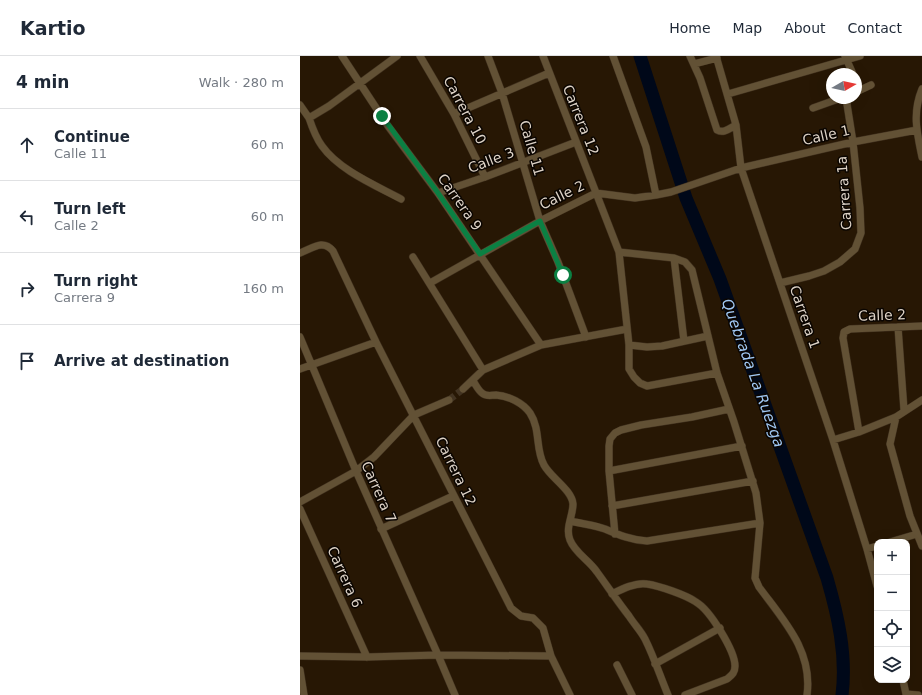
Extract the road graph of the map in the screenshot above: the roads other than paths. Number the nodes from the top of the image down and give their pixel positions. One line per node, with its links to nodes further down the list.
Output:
1 (342, 56): 14 (street, Carrera 9)
2 (397, 56): 14 (street)
3 (420, 56): 24 (street, Carrera 10)
4 (488, 56): 18 (street, Calle 11)
5 (543, 56): 13 (street, Carrera 12)
6 (613, 56): 36 (street)
7 (690, 56): 11 (street)
8 (860, 56): 10 (street)
9 (716, 57): 11 (street); 19 (street, Carrera 1)
10 (846, 58): 12 (street); 19 (street)
11 (694, 64): 26 (street)
12 (850, 68)
13 (549, 73): 18 (street); 28 (street, Carrera 12)
14 (361, 83): 25 (street); 34 (street, Carrera 9)
15 (871, 85): 16 (street)
16 (862, 89)
17 (922, 89): 27 (street)
18 (502, 93): 24 (street); 31 (street, Calle 11)
19 (728, 94): 26 (street, Carrera 1)
20 (826, 103): 23 (street)
21 (847, 104): 29 (street, Carrera 1a)
22 (300, 105): 25 (street)
23 (813, 108)
24 (454, 114): 33 (street, Carrera 10)
25 (308, 118): 37 (street)
26 (736, 125): 32 (street, Carrera 1)
27 (917, 130): 29 (street, Calle 1); 30 (street)
28 (576, 142): 31 (street, Calle 3); 35 (street, Carrera 12)
29 (853, 142): 32 (street, Calle 1); 45 (street, Carrera 1a)
30 (922, 156)
31 (523, 162): 33 (street, Calle 3); 38 (street, Calle 11)
32 (741, 168): 36 (street, Calle 2); 45 (street, Carrera 1)
33 (485, 177): 34 (street, Calle 3)
34 (438, 193): 41 (street, Carrera 9)
35 (596, 193): 36 (street, Calle 2); 38 (street, Calle 2); 39 (street, Carrera 12)
36 (656, 195)
37 (401, 199)
38 (540, 221): 41 (street, Calle 2); 50 (street, Calle 11)
39 (619, 252): 43 (street); 48 (street, Carrera 12)
40 (300, 253): 53 (street, Carrera 12)
41 (480, 254): 44 (street, Calle 2); 54 (street, Carrera 9)
42 (413, 257): 44 (street)
43 (674, 258): 49 (street); 52 (street)
44 (430, 283): 58 (street)
45 (780, 283): 69 (street, Carrera 1)
46 (922, 326): 47 (street, Calle 2)
47 (898, 327): 65 (street); 68 (street, Calle 2)
48 (627, 329): 50 (street); 55 (street, Carrera 12)
49 (708, 336): 52 (street); 59 (street)
50 (586, 337): 54 (street)
51 (300, 338): 56 (street, Carrera 7)
52 (684, 341): 55 (street)
53 (376, 342): 56 (street); 66 (street, Carrera 12)
54 (541, 345): 58 (street)
55 (629, 345): 59 (street, Carrera 12)
56 (311, 364): 57 (street); 72 (street, Carrera 7)
57 (300, 369)
58 (483, 370): 60 (street)
59 (717, 373): 64 (street)
60 (473, 381): 61 (street); 78 (street)
61 (463, 389)
62 (448, 400): 66 (street)
63 (922, 400): 65 (street)
64 (729, 409): 70 (street); 71 (street)
65 (904, 410): 67 (street)
66 (414, 415): 72 (street); 74 (street, Carrera 12)
67 (896, 417): 68 (street); 82 (street)
68 (859, 432): 69 (street)
69 (833, 440): 86 (street, Carrera 1)
70 (742, 446): 71 (street); 73 (street)
71 (609, 470): 76 (street)
72 (356, 471): 75 (street); 80 (street, Carrera 7)
73 (753, 481): 76 (street); 79 (street)
74 (453, 496): 80 (street); 92 (street, Carrera 12)
75 (300, 502)
76 (612, 506): 81 (street)
77 (300, 509): 93 (street, Carrera 6)
78 (571, 521): 81 (street); 88 (street)
79 (760, 523): 81 (street); 105 (street)
80 (381, 529): 90 (street, Carrera 7)
81 (615, 534)
82 (917, 534): 83 (street); 84 (street)
83 (900, 539)
84 (922, 546)
85 (874, 547): 86 (street)
86 (867, 549): 87 (street, Carrera 1)
87 (874, 575)
88 (612, 594): 89 (street); 94 (street)
89 (720, 628): 94 (street); 104 (street)
90 (438, 655): 92 (street); 93 (street); 100 (street, Carrera 7)
91 (300, 656): 93 (street)
92 (551, 656): 101 (street, Carrera 12)
93 (367, 657)
94 (655, 664): 103 (street)
95 (617, 665): 102 (street)
96 (300, 670): 99 (street)
97 (904, 683): 98 (street)
98 (906, 694): 106 (street)
99 (304, 695)
100 (455, 695)
101 (570, 695)
102 (632, 695)
103 (668, 695)
104 (685, 695)
105 (808, 695)
106 (918, 695)

